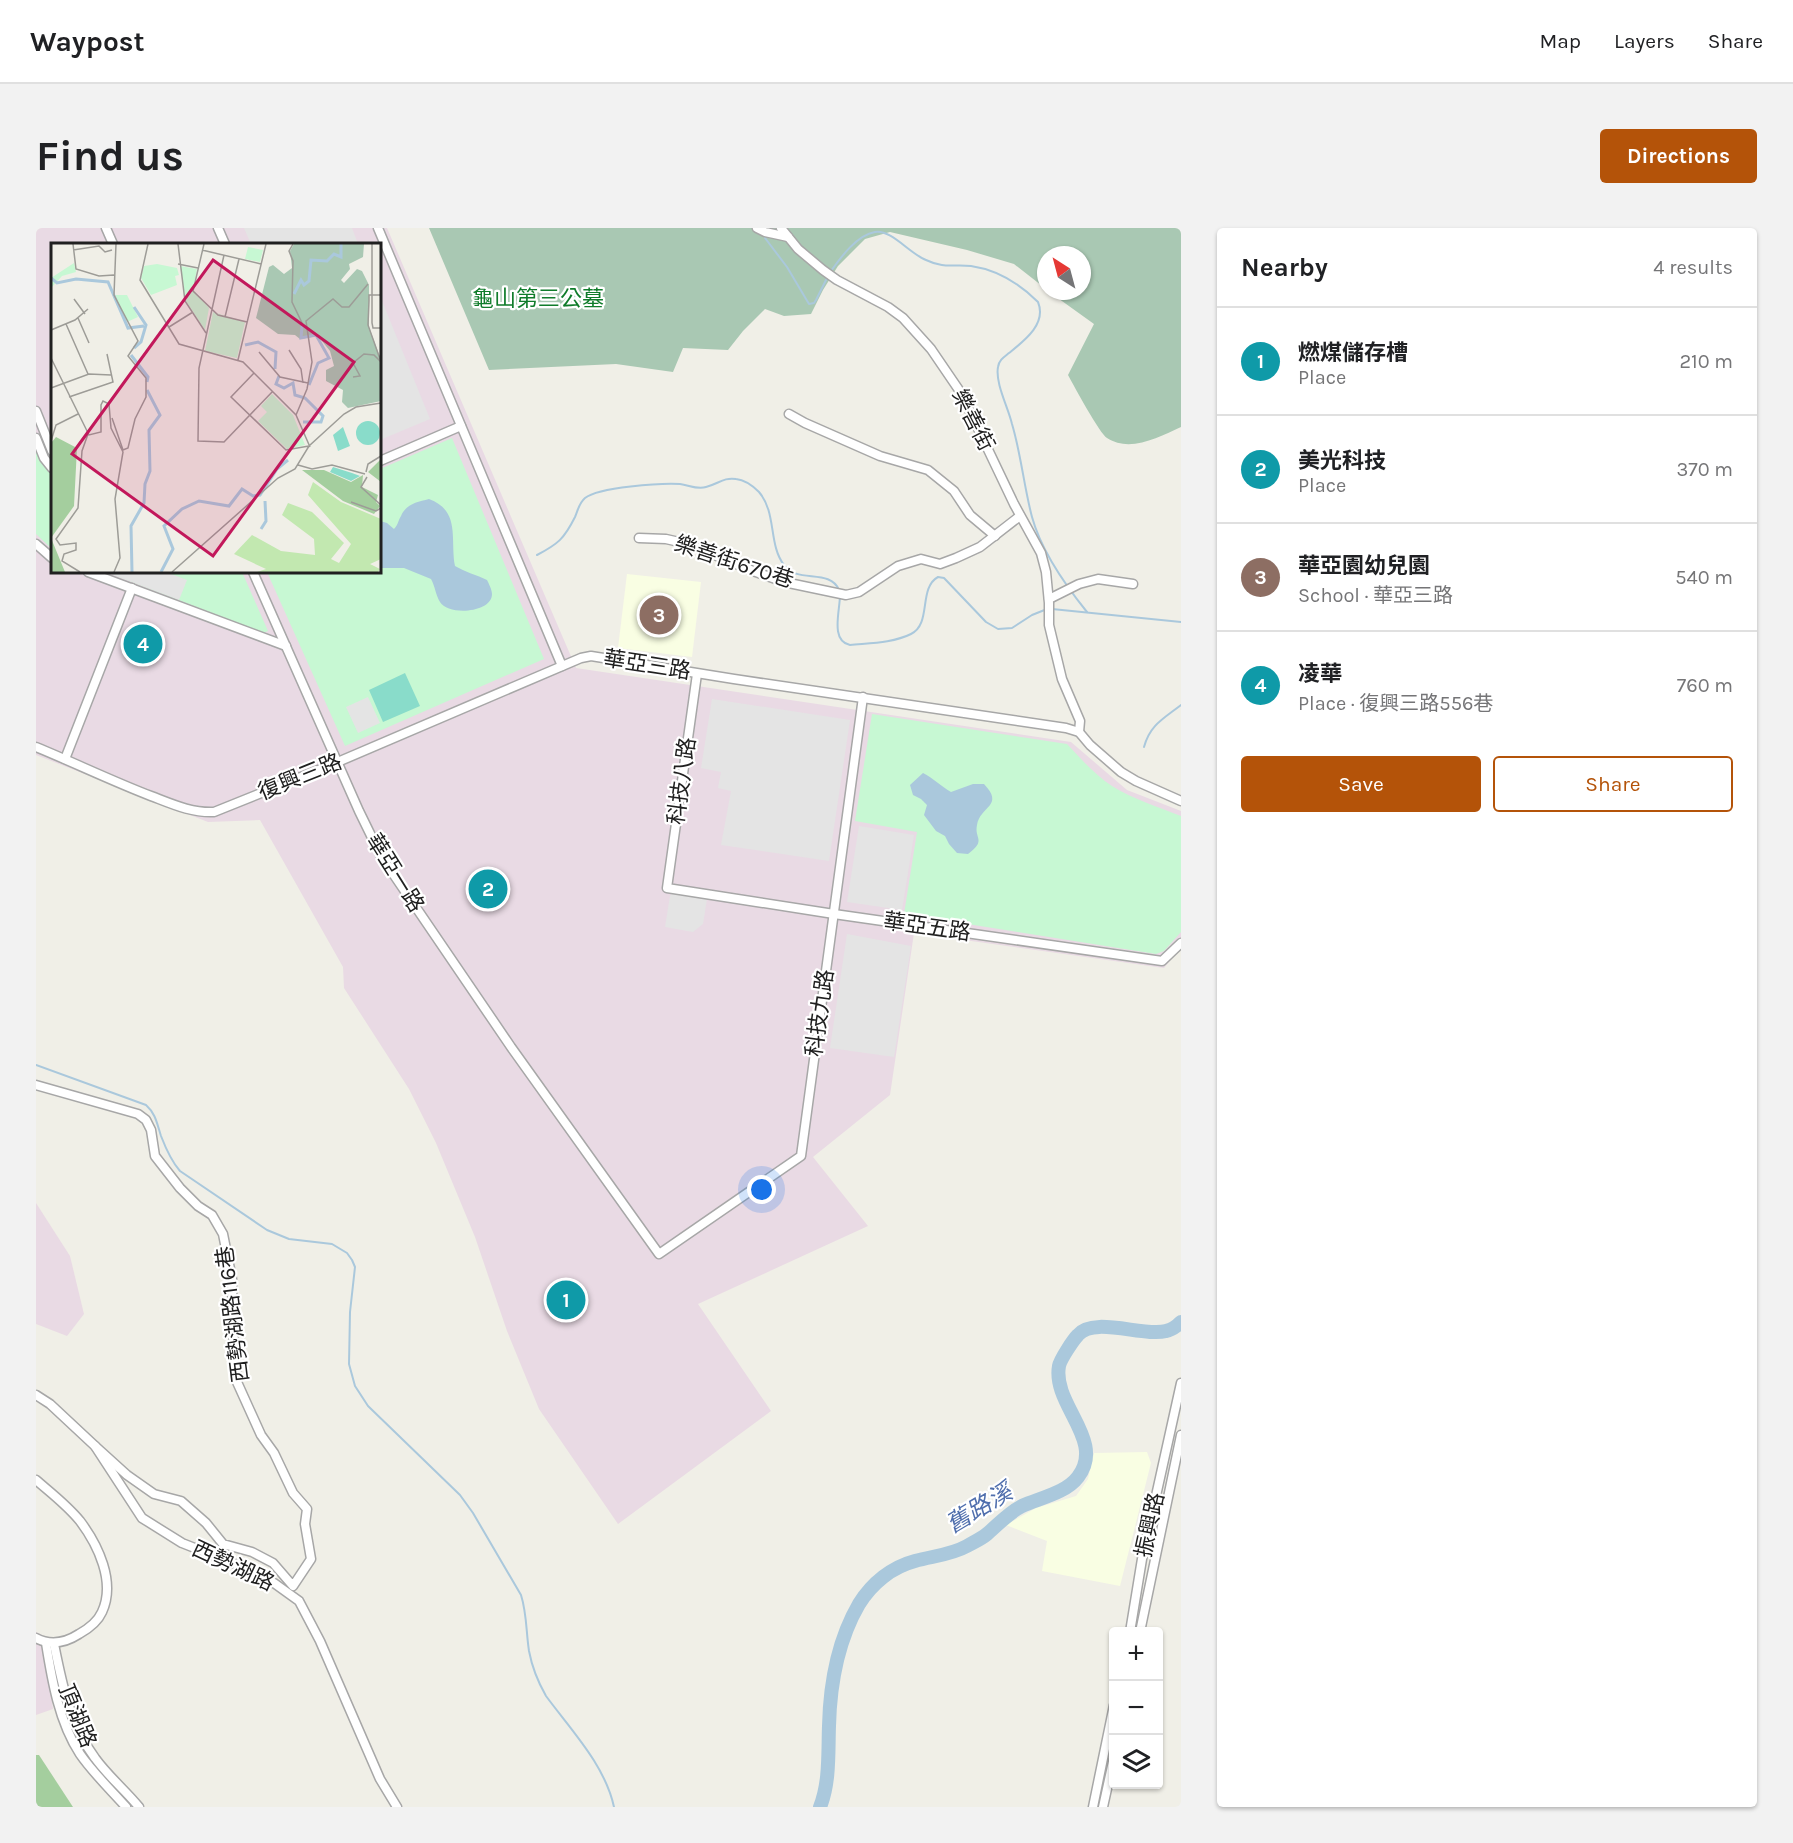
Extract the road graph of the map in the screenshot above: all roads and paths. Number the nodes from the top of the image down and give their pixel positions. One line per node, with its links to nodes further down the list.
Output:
1 (106, 228): 7 (street)
2 (218, 228): 8 (street)
3 (378, 228): 11 (street)
4 (757, 228): 6 (street)
5 (781, 228): 6 (street)
6 (788, 237): 16 (street, 樂善街)
7 (113, 243)
8 (225, 243)
9 (36, 411): 13 (street)
10 (789, 414): 17 (street)
11 (461, 426): 14 (street); 27 (street)
12 (36, 438): 15 (street)
13 (51, 448)
14 (381, 461)
15 (51, 467)
16 (1020, 516): 17 (street, 樂善街670巷); 25 (street, 樂善街)
17 (995, 536): 18 (street, 樂善街670巷)
18 (639, 538)
19 (36, 544): 20 (street)
20 (51, 557)
21 (91, 573): 24 (street)
22 (253, 573): 26 (street, 華亞一路)
23 (1133, 584): 25 (street)
24 (132, 588): 26 (street); 32 (street)
25 (1049, 601): 30 (street, 樂善街)
26 (286, 646): 33 (street, 華亞一路)
27 (562, 666): 28 (street, 華亞三路); 33 (street, 復興三路)
28 (697, 674): 29 (street, 華亞三路); 35 (street, 科技八路)
29 (863, 697): 30 (street, 華亞三路); 36 (street, 科技九路)
30 (1079, 732): 34 (street)
31 (36, 747): 32 (street, 復興三路)
32 (65, 759): 33 (street, 復興三路)
33 (338, 762): 39 (street, 華亞一路)
34 (1181, 801)
35 (667, 888): 36 (street, 華亞五路)
36 (834, 914): 37 (street, 華亞五路); 39 (street, 科技九路)
37 (1181, 944)
38 (36, 1084): 43 (street, 西勢湖路116巷)
39 (659, 1254)
40 (1181, 1383): 45 (street, 振興路)
41 (36, 1395): 43 (street, 西勢湖路)
42 (1181, 1435): 46 (street, 振興路)
43 (95, 1446): 55 (street, 西勢湖路)
44 (36, 1480): 50 (street)
45 (1139, 1579): 46 (street); 47 (street, 振興路)
46 (1150, 1581): 48 (street, 振興路)
47 (1131, 1627)
48 (1141, 1627)
49 (36, 1638): 50 (street)
50 (50, 1643): 53 (street, 頂湖路); 54 (street, 頂湖路)
51 (1109, 1726): 56 (street)
52 (1109, 1777): 57 (street)
53 (126, 1807)
54 (139, 1807)
55 (397, 1807)
56 (1093, 1807)
57 (1103, 1807)

